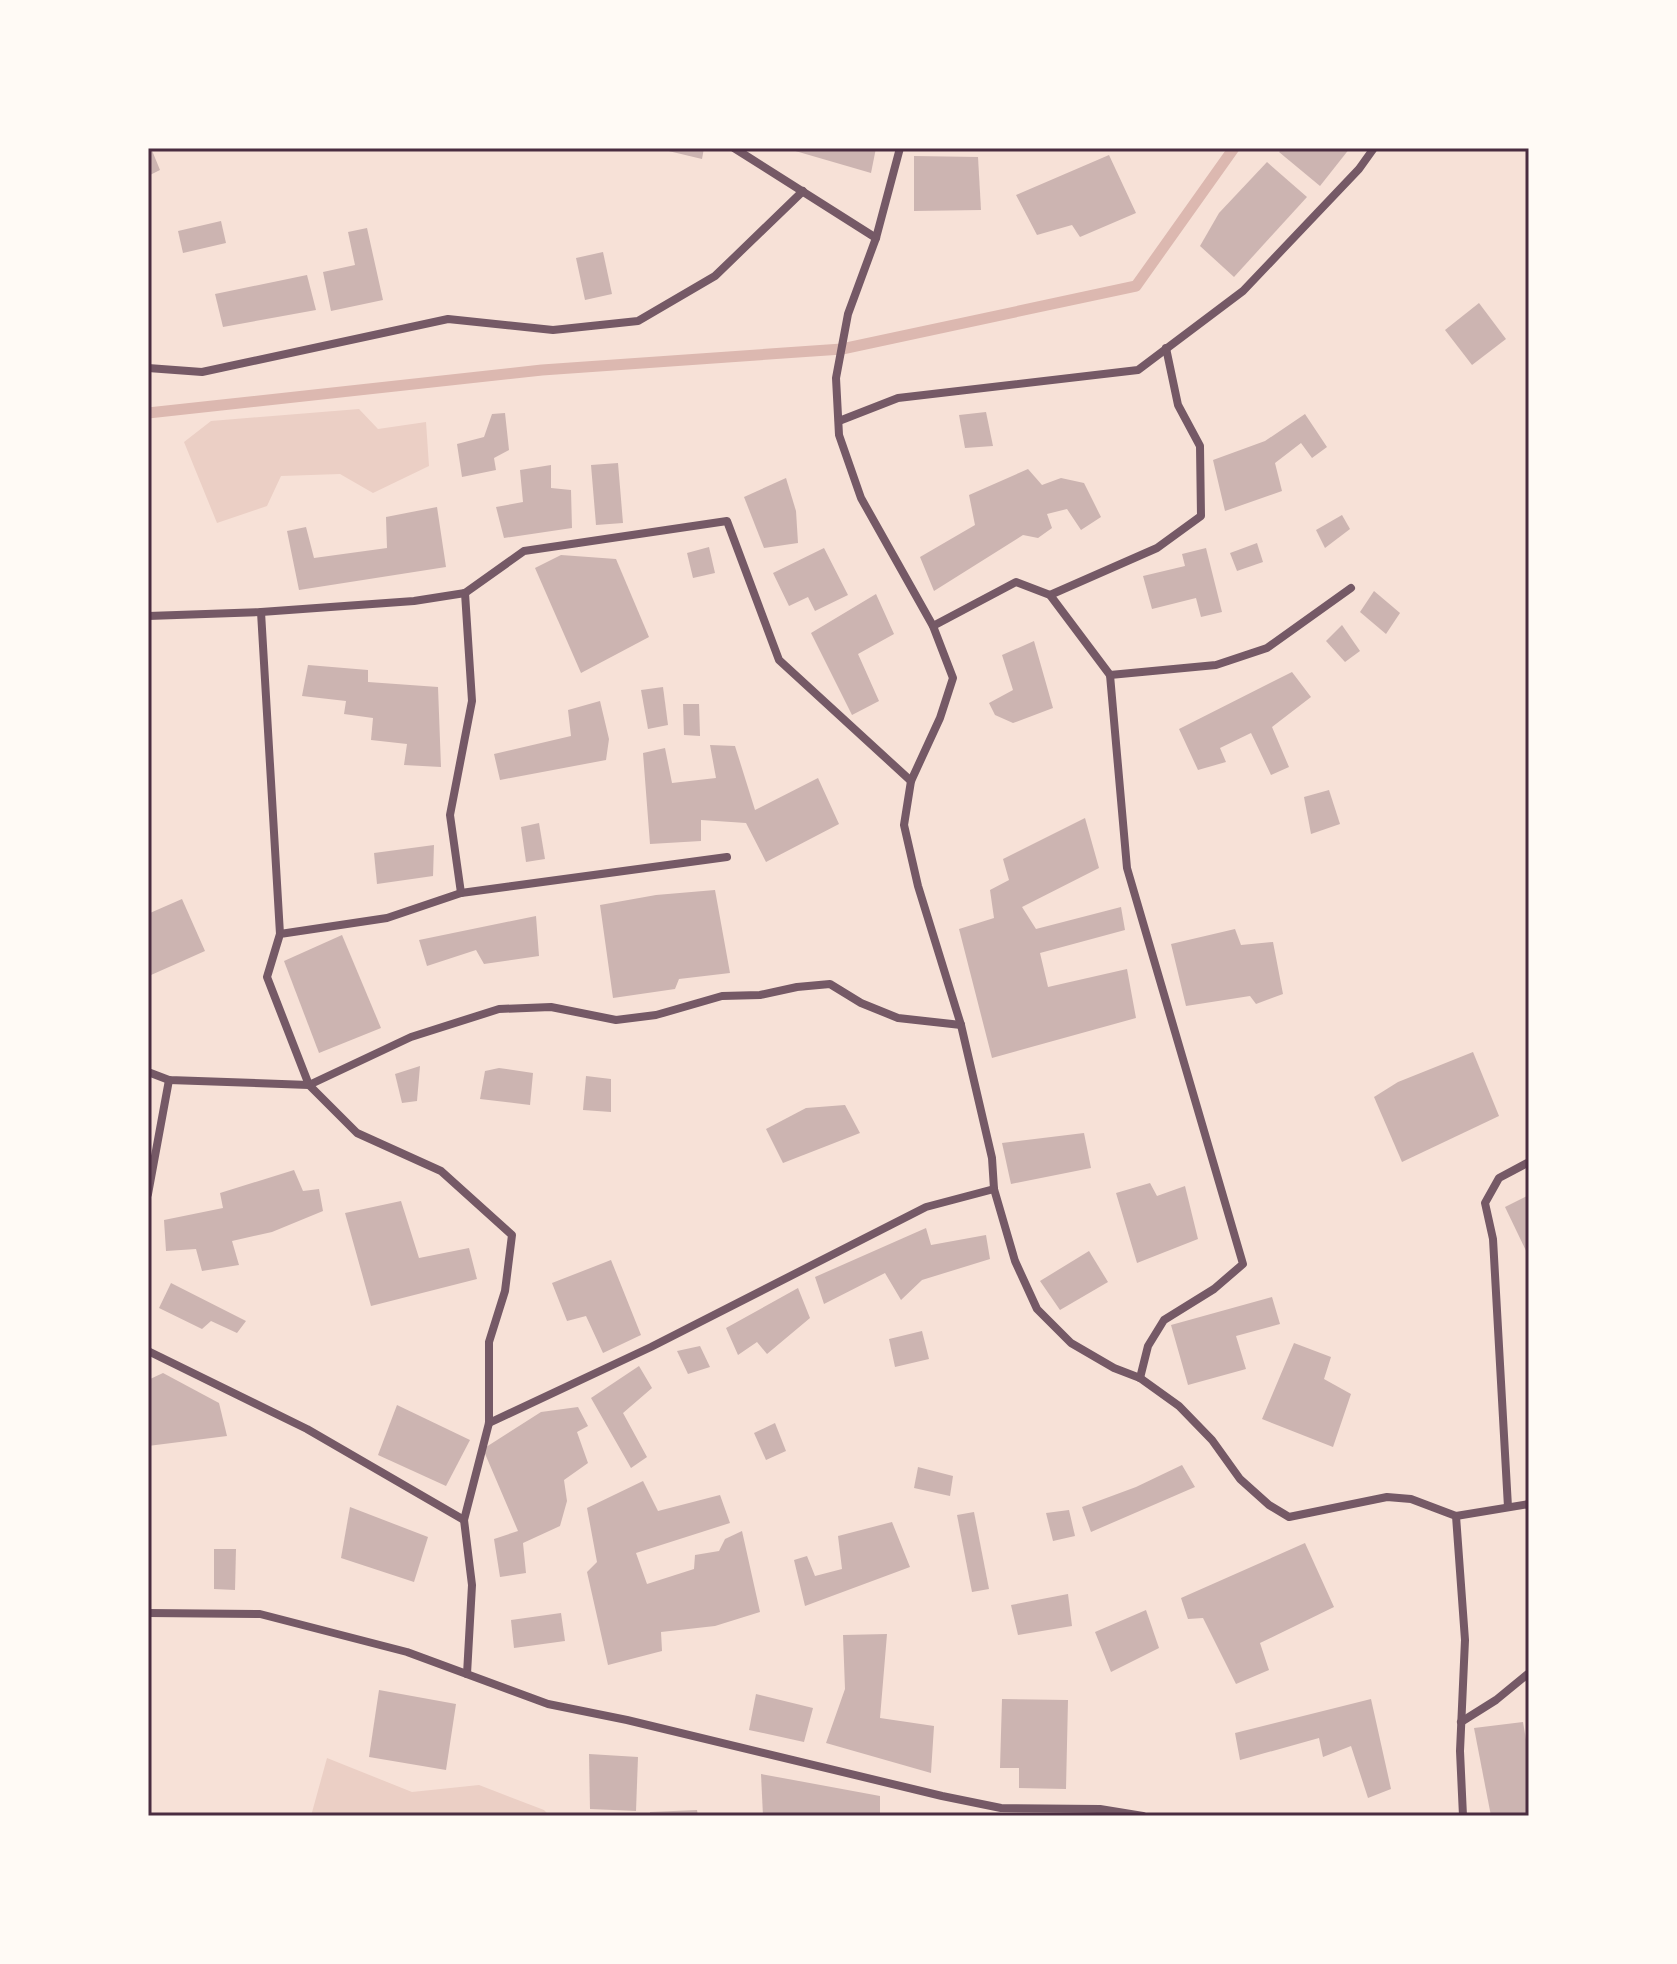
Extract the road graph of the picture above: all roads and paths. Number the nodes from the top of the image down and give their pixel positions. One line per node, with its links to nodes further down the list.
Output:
1 (734, 148): 4 (street)
2 (900, 148): 5 (street)
3 (1374, 148): 6 (street)
4 (803, 191): 5 (street); 7 (street)
5 (876, 238): 8 (street)
6 (1166, 348): 8 (street); 11 (street)
7 (148, 368)
8 (839, 421): 14 (street)
9 (1351, 588): 15 (street)
10 (465, 593): 12 (street); 16 (street); 18 (street)
11 (1050, 595): 14 (street); 15 (street)
12 (261, 612): 13 (street); 19 (street)
13 (148, 616)
14 (933, 626): 16 (street)
15 (1110, 675): 28 (street)
16 (911, 781): 20 (street)
17 (727, 857): 18 (street)
18 (461, 893): 19 (street)
19 (280, 934): 23 (street)
20 (961, 1025): 23 (street); 25 (street)
21 (148, 1072): 22 (street)
22 (169, 1080): 23 (street); 26 (street)
23 (309, 1085): 29 (street)
24 (1529, 1162): 31 (street)
25 (994, 1189): 28 (street); 29 (street)
26 (148, 1194)
27 (148, 1351): 33 (street)
28 (1140, 1378): 32 (street)
29 (489, 1423): 33 (street)
30 (1529, 1504): 31 (street)
31 (1508, 1507): 32 (street)
32 (1456, 1516): 37 (street)
33 (464, 1520): 36 (street)
34 (148, 1613): 36 (street)
35 (1529, 1673): 37 (street)
36 (467, 1674): 38 (street)
37 (1461, 1722): 39 (street)
38 (1143, 1816)
39 (1463, 1816)

